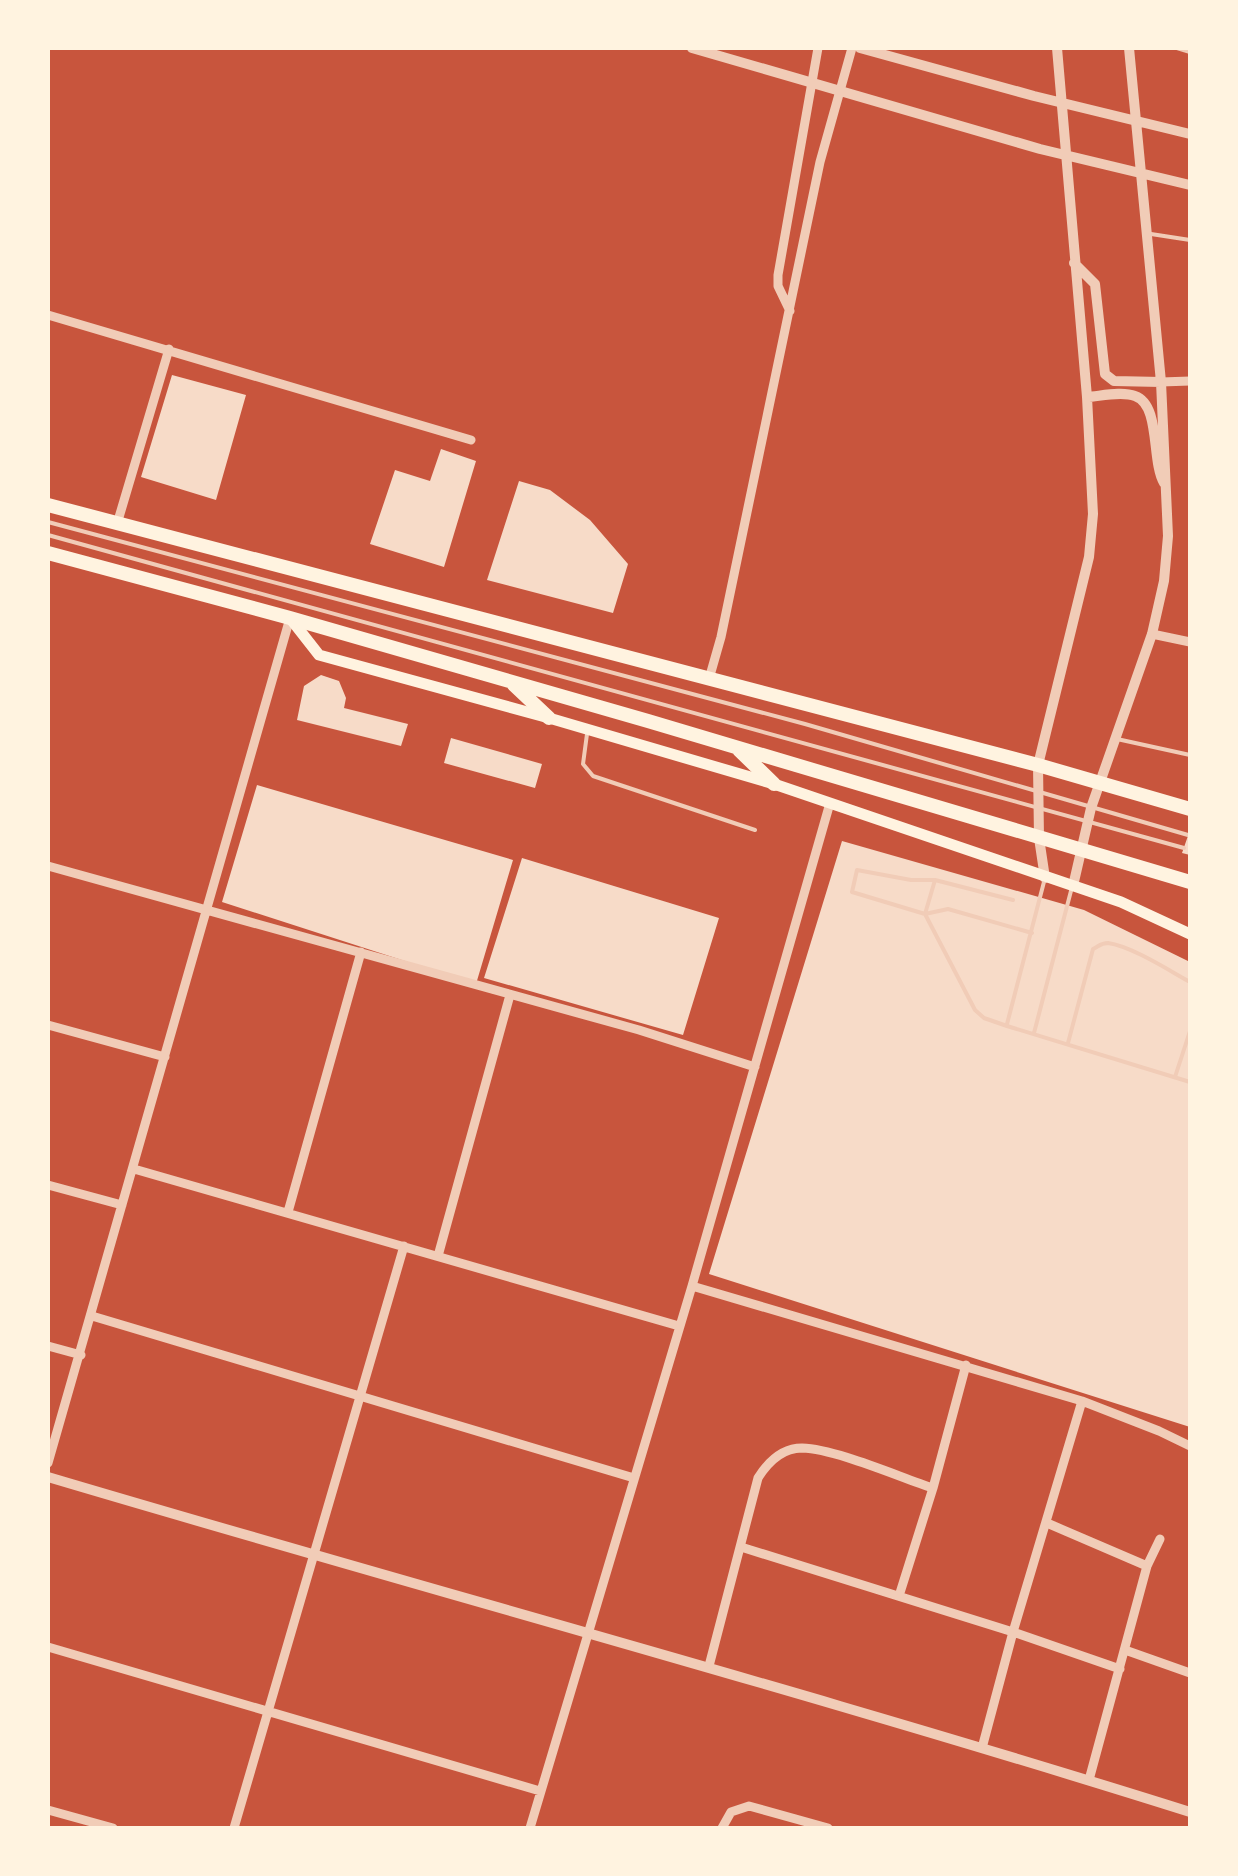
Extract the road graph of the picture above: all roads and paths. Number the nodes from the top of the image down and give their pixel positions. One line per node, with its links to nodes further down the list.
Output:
1 (692, 48): 9 (street)
2 (818, 48): 9 (street)
3 (852, 48): 10 (street)
4 (860, 48): 11 (street)
5 (1057, 48): 11 (street)
6 (1129, 48): 12 (street)
7 (1177, 48): 8 (lane)
8 (1190, 52)
9 (812, 82): 10 (street); 20 (street)
10 (840, 92): 14 (street); 20 (street)
11 (1060, 101): 12 (street); 14 (street)
12 (1137, 119): 13 (street); 15 (street)
13 (1190, 134)
14 (1064, 152): 15 (street); 19 (street)
15 (1142, 172): 16 (street); 17 (street)
16 (1190, 185)
17 (1147, 233): 18 (lane); 24 (street)
18 (1190, 240)
19 (1074, 262): 24 (street); 25 (street)
20 (790, 312): 36 (street)
21 (48, 314): 22 (street)
22 (169, 349): 26 (street); 30 (street)
23 (1190, 381): 24 (street)
24 (1161, 382): 27 (street)
25 (1088, 397): 27 (street); 43 (street)
26 (471, 440)
27 (1167, 488): 34 (street)
28 (48, 505): 30 (main road)
29 (48, 522): 46 (lane)
30 (117, 524): 36 (main road)
31 (48, 536): 48 (lane)
32 (48, 553): 33 (main road)
33 (290, 618): 37 (main road); 38 (main road); 63 (street)
34 (1152, 634): 35 (street); 40 (street)
35 (1190, 642)
36 (709, 679): 43 (main road)
37 (509, 681): 38 (main road); 41 (main road)
38 (549, 718): 39 (main road)
39 (588, 729): 45 (main road); 52 (lane)
40 (1115, 738): 42 (lane); 44 (street)
41 (735, 746): 45 (main road); 54 (main road)
42 (1190, 756)
43 (1038, 764): 44 (main road); 46 (street)
44 (1099, 783): 49 (street); 50 (main road)
45 (774, 784): 47 (main road)
46 (1036, 790): 48 (street); 49 (lane)
47 (830, 804): 58 (main road); 77 (street)
48 (1038, 807): 51 (lane); 54 (street)
49 (1091, 808): 51 (street); 53 (lane)
50 (1190, 810)
51 (1088, 823): 55 (lane); 56 (street)
52 (755, 830)
53 (1188, 834)
54 (1039, 838): 56 (main road); 58 (street)
55 (1184, 848)
56 (1082, 851): 60 (main road); 61 (street)
57 (48, 866): 63 (street)
58 (1045, 878): 61 (main road); 65 (lane)
59 (935, 880): 62 (lane); 64 (lane); 64 (lane)
60 (1190, 882)
61 (1073, 886): 66 (main road); 73 (lane)
62 (1012, 900)
63 (204, 910): 67 (street); 76 (street)
64 (925, 914): 65 (lane); 71 (lane)
65 (1032, 933): 71 (lane)
66 (1190, 934)
67 (361, 952): 69 (street); 83 (street)
68 (1190, 982): 74 (lane)
69 (510, 995): 77 (street); 85 (street)
70 (48, 1024): 76 (street)
71 (1007, 1026): 73 (lane)
72 (1190, 1031): 75 (lane)
73 (1034, 1032): 74 (lane)
74 (1068, 1042): 78 (lane)
75 (1187, 1049): 78 (lane)
76 (165, 1058): 80 (street)
77 (755, 1067): 86 (street)
78 (1175, 1077): 79 (lane)
79 (1190, 1082)
80 (134, 1169): 82 (street); 83 (street)
81 (48, 1185): 82 (street)
82 (122, 1204): 87 (street)
83 (288, 1212): 84 (street)
84 (404, 1246): 85 (street); 92 (street)
85 (438, 1256): 88 (street)
86 (692, 1286): 88 (street); 91 (street)
87 (92, 1316): 90 (street); 92 (street)
88 (679, 1326): 97 (street)
89 (48, 1346): 90 (street)
90 (81, 1355): 95 (street)
91 (966, 1365): 93 (street); 98 (street)
92 (361, 1394): 97 (street); 102 (street)
93 (1082, 1402): 94 (street); 99 (street)
94 (1190, 1446)
95 (48, 1463)
96 (48, 1477): 102 (street)
97 (634, 1478): 105 (street)
98 (933, 1488): 101 (street); 104 (street)
99 (1047, 1523): 103 (street); 106 (street)
100 (1160, 1539): 103 (street)
101 (741, 1548): 104 (street); 109 (street)
102 (314, 1556): 105 (street); 112 (street)
103 (1147, 1566): 108 (street)
104 (899, 1596): 106 (street)
105 (588, 1632): 109 (street); 115 (street)
106 (1012, 1632): 110 (street); 113 (street)
107 (48, 1647): 112 (street)
108 (1125, 1650): 110 (street); 111 (street)
109 (709, 1666): 113 (street)
110 (1120, 1670): 114 (street)
111 (1190, 1673)
112 (268, 1714): 115 (street); 119 (street)
113 (982, 1748): 114 (street)
114 (1089, 1780): 117 (street)
115 (540, 1791): 120 (street)
116 (48, 1810): 118 (street)
117 (1190, 1812)
118 (113, 1828)
119 (234, 1828)
120 (530, 1828)
121 (722, 1828): 122 (street)
122 (828, 1828)

